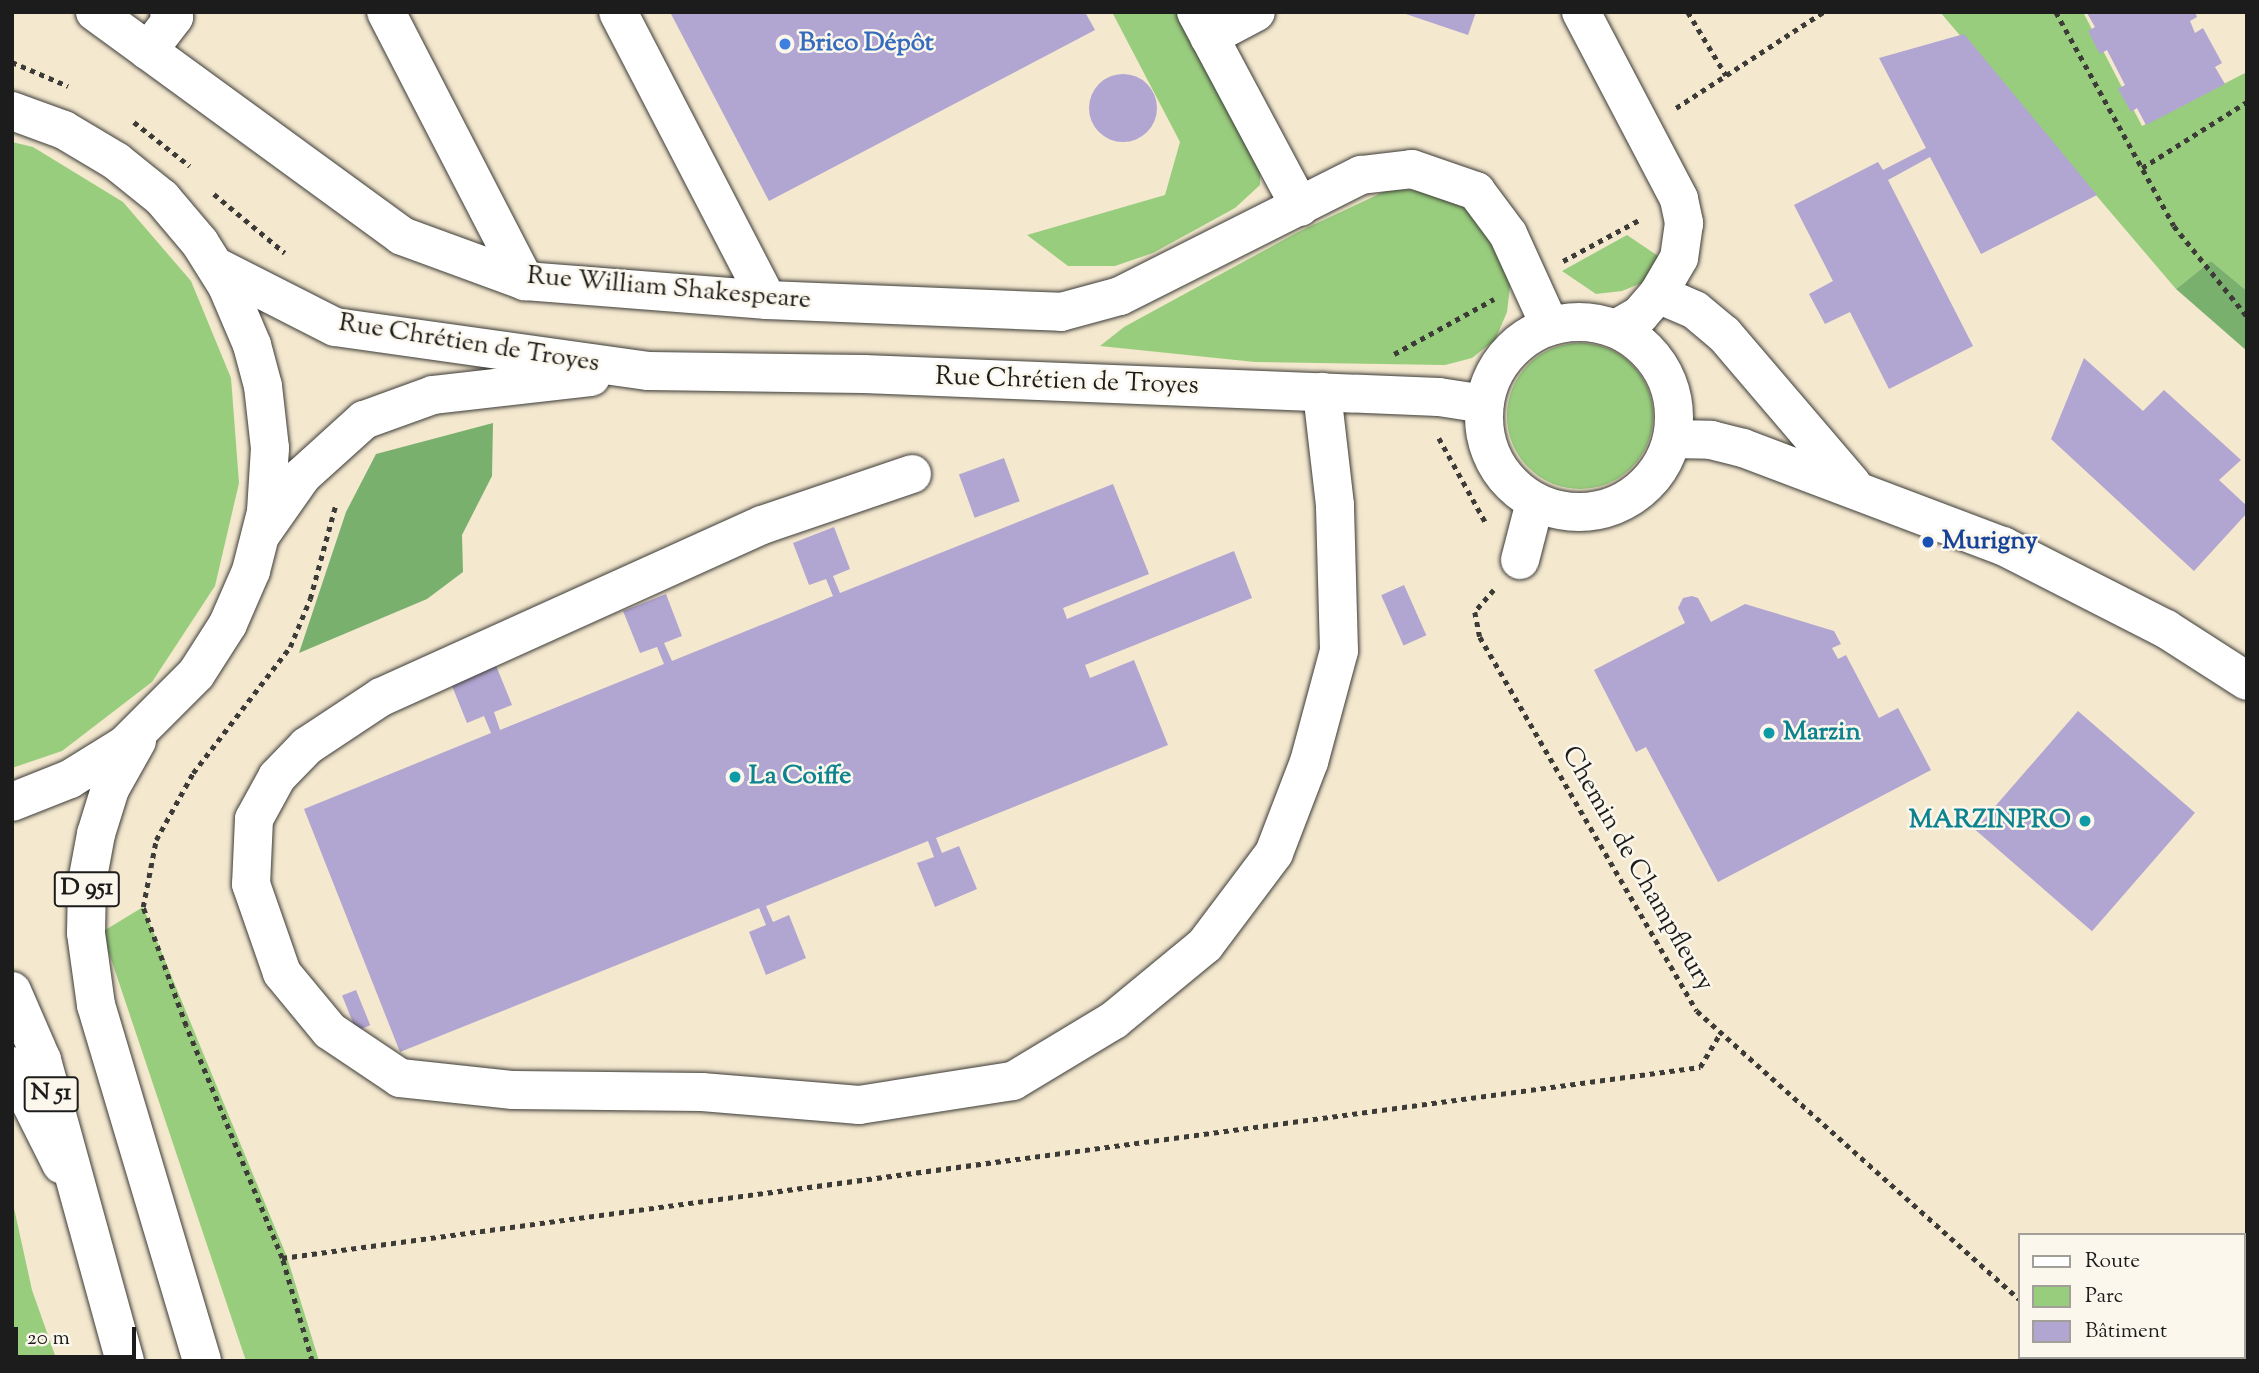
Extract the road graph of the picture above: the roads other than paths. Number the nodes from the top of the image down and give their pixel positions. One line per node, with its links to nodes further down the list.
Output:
1 (95, 12): 8 (street, Rue William Shakespeare)
2 (169, 12): 8 (street)
3 (386, 12): 12 (street)
4 (1256, 12): 6 (street)
5 (1581, 12): 13 (street)
6 (1202, 25): 10 (street)
7 (625, 26): 14 (street)
8 (148, 51): 12 (street, Rue William Shakespeare)
9 (12, 110): 11 (street)
10 (1300, 206): 14 (street, Rue William Shakespeare); 15 (street, Rue William Shakespeare)
11 (217, 267): 17 (street, Rue Chrétien de Troyes); 24 (street)
12 (525, 281): 14 (street, Rue William Shakespeare)
13 (1658, 294): 16 (street); 22 (street)
14 (767, 300)
15 (1550, 326): 16 (street); 19 (street)
16 (1616, 328): 20 (street)
17 (649, 371): 18 (street, Rue Chrétien de Troyes); 24 (street, Rue Chrétien de Troyes)
18 (1322, 392): 19 (street, Rue Chrétien de Troyes); 21 (street)
19 (1484, 404): 23 (street)
20 (1672, 439): 22 (street); 23 (street)
21 (912, 474)
22 (1853, 486): 26 (street)
23 (1535, 502): 25 (street)
24 (261, 533): 27 (street)
25 (1516, 564)
26 (2247, 681)
27 (142, 731): 28 (street); 33 (street, D 951)
28 (12, 802)
29 (12, 991): 31 (street, N 51)
30 (12, 1066): 31 (street)
31 (80, 1201): 32 (street, N 51)
32 (125, 1361)
33 (202, 1361)

